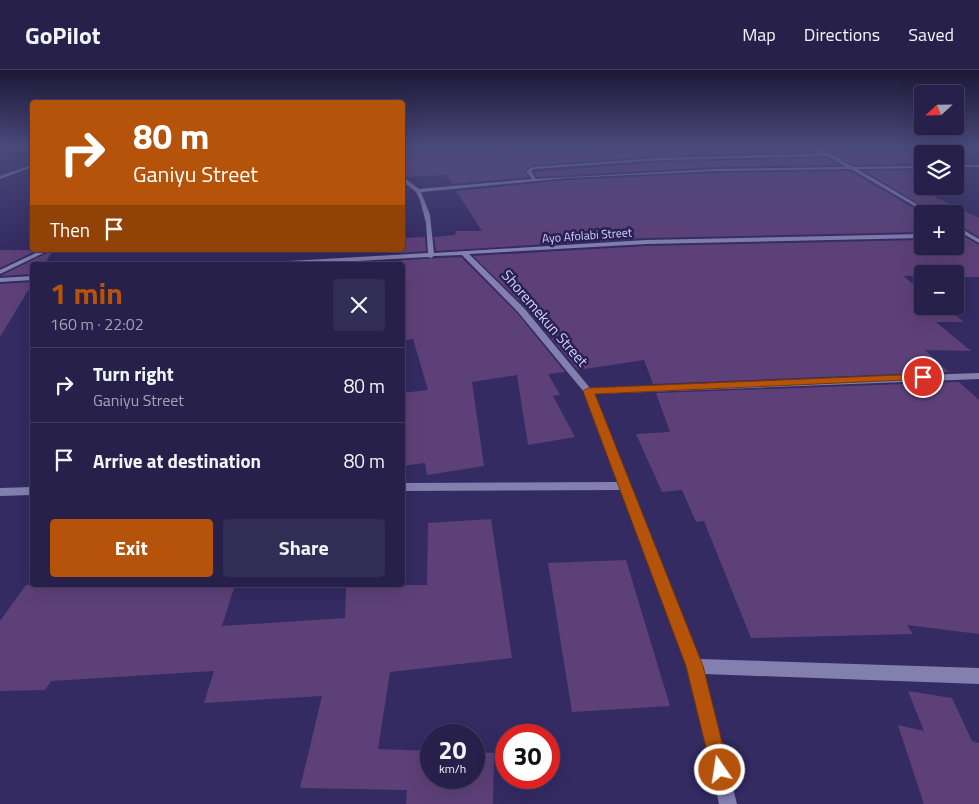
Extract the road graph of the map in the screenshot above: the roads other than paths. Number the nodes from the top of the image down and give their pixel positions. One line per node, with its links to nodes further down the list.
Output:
1 (522, 180): 4 (street)
2 (873, 180): 5 (street)
3 (405, 181): 4 (street)
4 (418, 191): 14 (street)
5 (916, 205)
6 (964, 232): 8 (street)
7 (964, 235): 8 (street)
8 (969, 235): 9 (street); 11 (street)
9 (979, 235)
10 (914, 236): 13 (street, Ayo Afolabi Street)
11 (979, 241)
12 (43, 252): 16 (street)
13 (466, 254): 14 (street, Ayo Afolabi Street); 20 (street, Shoremekun Street)
14 (431, 256): 15 (street, Ayo Afolabi Street)
15 (312, 262)
16 (0, 272)
17 (30, 278): 18 (street)
18 (0, 280)
19 (979, 376): 20 (street)
20 (588, 391): 22 (street, Shoremekun Street)
21 (405, 486): 22 (street)
22 (626, 486): 25 (street, Shoremekun Street)
23 (30, 491): 24 (street)
24 (0, 492)
25 (695, 666): 26 (street); 27 (street, Shoremekun Street)
26 (979, 676)
27 (728, 804)

